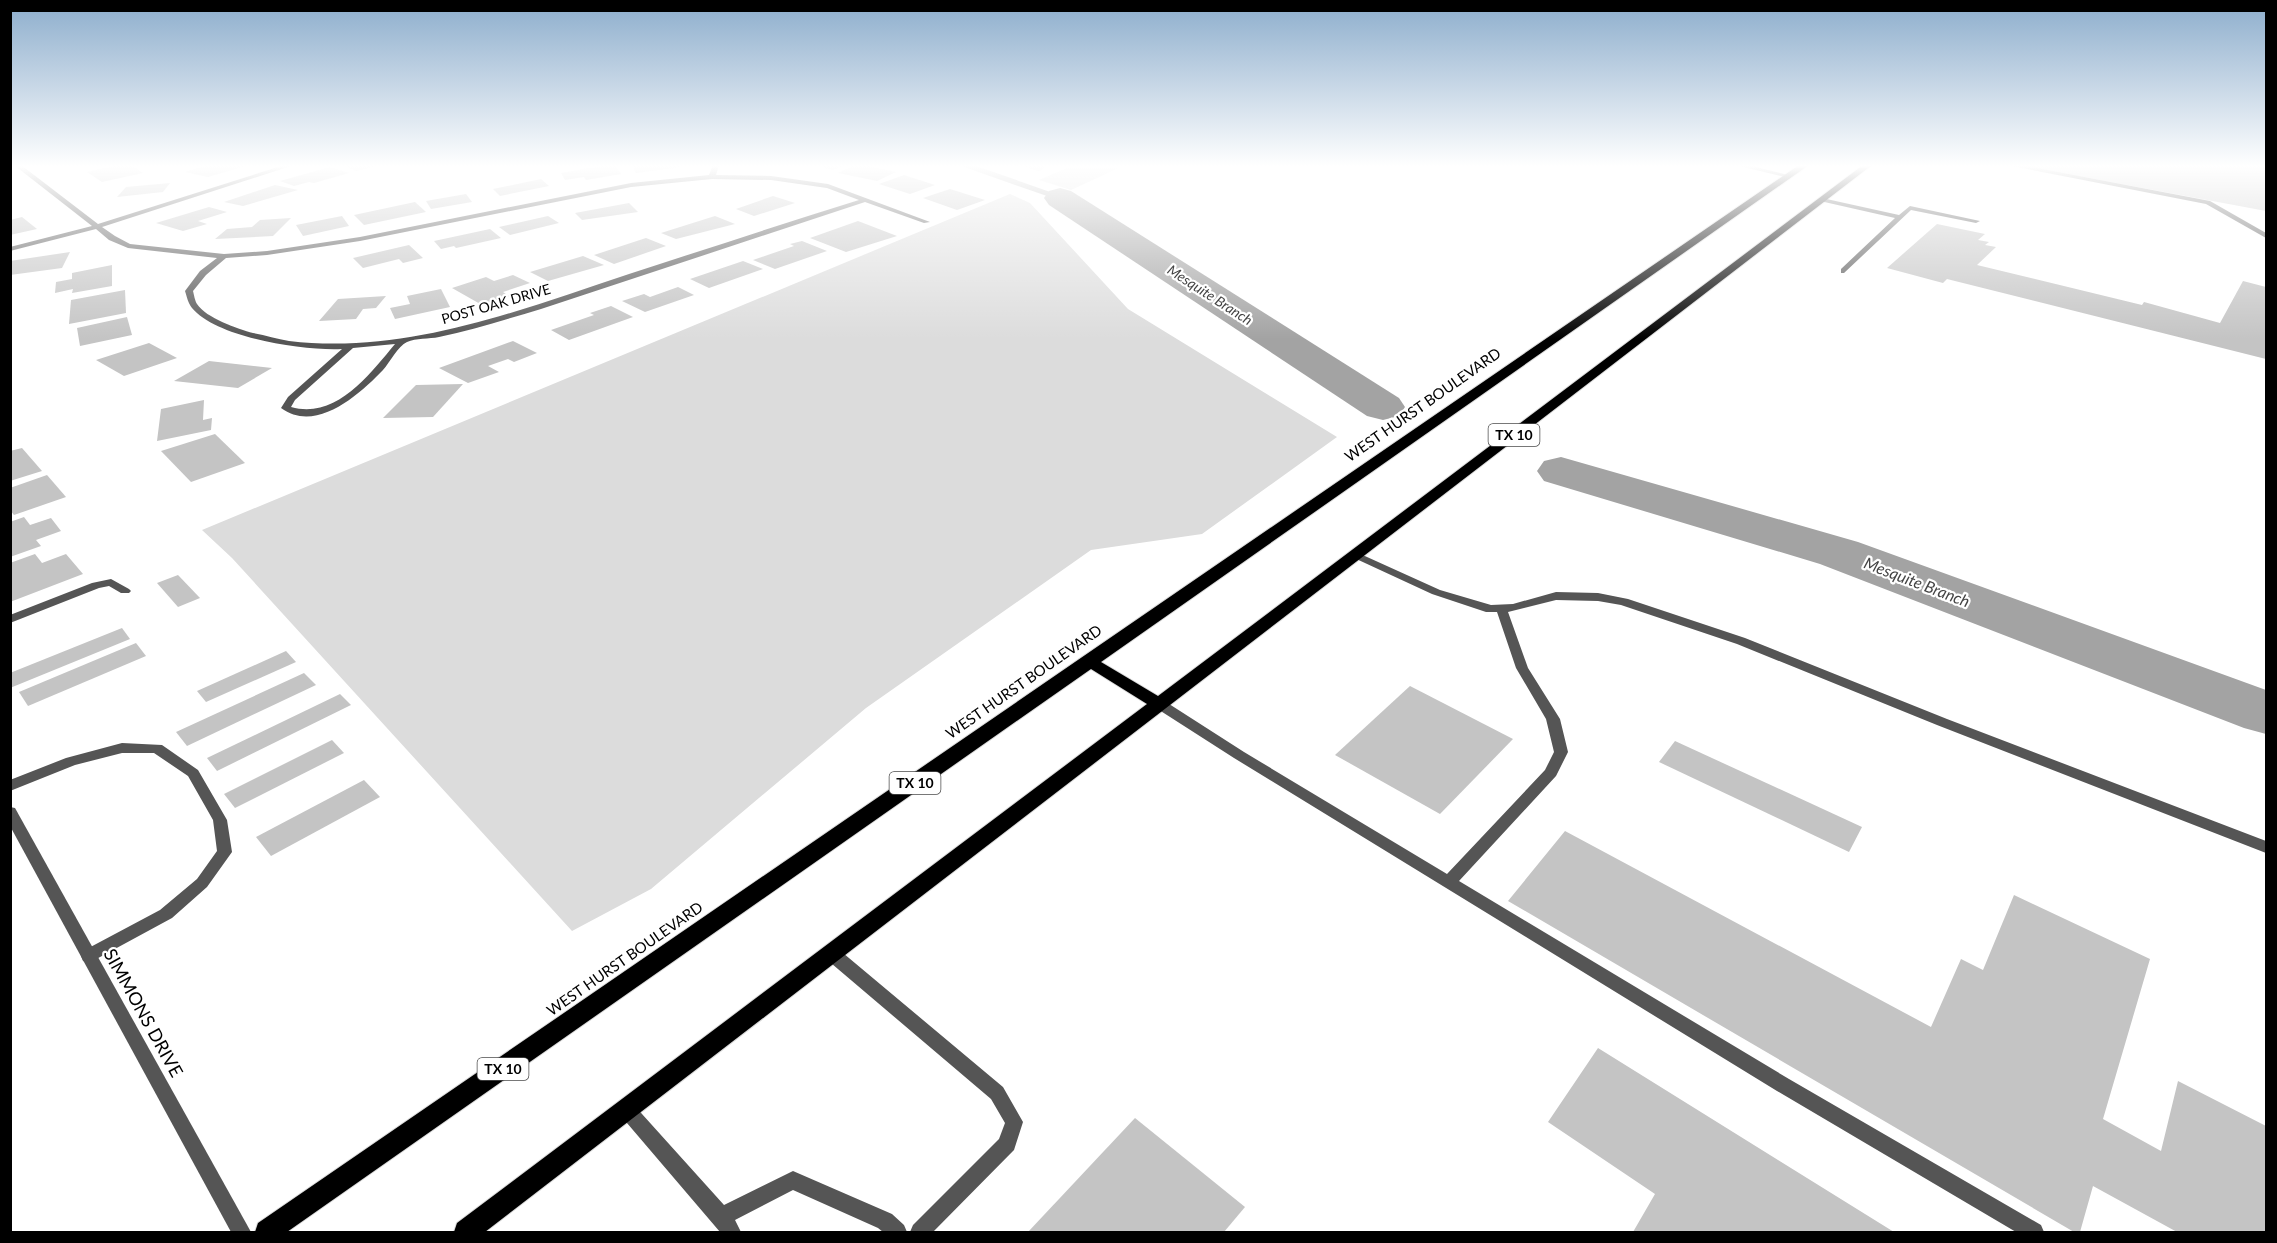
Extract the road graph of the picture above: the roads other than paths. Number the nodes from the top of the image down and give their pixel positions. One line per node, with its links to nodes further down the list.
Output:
1 (91, 223): 9 (street)
2 (109, 223): 9 (street)
3 (433, 223): 12 (street)
4 (795, 223): 14 (street, POST OAK DRIVE)
5 (1721, 223): 20 (main road, WEST HURST BOULEVARD / TX 10)
6 (1792, 223): 16 (main road, TX 10)
7 (1894, 223): 13 (street)
8 (2244, 223): 10 (street)
9 (96, 227): 11 (street); 12 (street)
10 (2266, 236)
11 (10, 249)
12 (224, 256): 15 (street, POST OAK DRIVE)
13 (1844, 272)
14 (403, 341): 15 (street, POST OAK DRIVE); 15 (street)
15 (351, 345)
16 (1356, 555): 18 (street); 21 (main road, TX 10)
17 (125, 591): 19 (street)
18 (1501, 608): 24 (street); 25 (street)
19 (10, 619)
20 (1090, 662): 21 (main road); 31 (main road, WEST HURST BOULEVARD / TX 10)
21 (1161, 705): 25 (street); 26 (main road, TX 10)
22 (10, 786): 27 (street)
23 (10, 812): 27 (street, SIMMONS DRIVE)
24 (2266, 847)
25 (1449, 882): 35 (street)
26 (831, 954): 28 (main road, TX 10); 34 (street)
27 (89, 956): 30 (street, SIMMONS DRIVE)
28 (627, 1110): 29 (street); 32 (main road, TX 10)
29 (726, 1225): 33 (street)
30 (241, 1233)
31 (267, 1233)
32 (466, 1233)
33 (897, 1233)
34 (920, 1233)
35 (2034, 1233)

